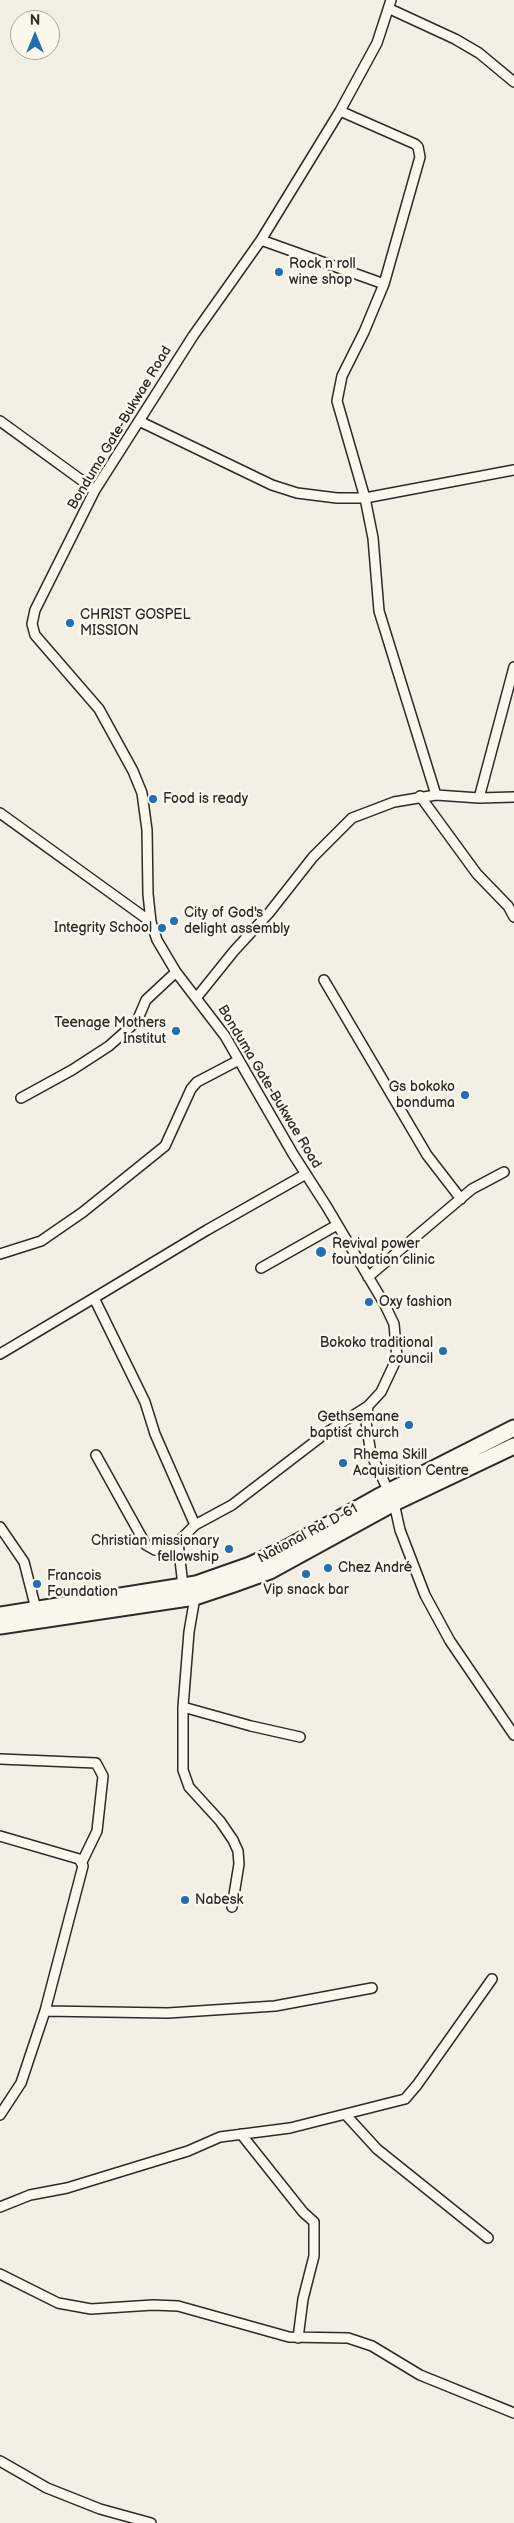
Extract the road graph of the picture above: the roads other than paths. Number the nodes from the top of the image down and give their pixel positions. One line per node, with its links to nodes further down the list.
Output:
1 (391, 5): 2 (street); 3 (street, Bonduma Gate-Bukwae Road)
2 (514, 82)
3 (340, 111): 4 (street, Bonduma Gate-Bukwae Road); 5 (street)
4 (261, 240): 5 (street); 7 (street, Bonduma Gate-Bukwae Road)
5 (384, 284): 10 (street)
6 (0, 421): 9 (street)
7 (139, 421): 9 (street, Bonduma Gate-Bukwae Road); 10 (street)
8 (514, 470): 10 (street)
9 (95, 490): 18 (street, Bonduma Gate-Bukwae Road)
10 (365, 498): 12 (street)
11 (514, 667): 15 (street)
12 (436, 795): 13 (street); 15 (street)
13 (420, 796): 17 (street); 21 (street)
14 (514, 797): 15 (street)
15 (479, 798)
16 (0, 813): 18 (street)
17 (514, 917)
18 (151, 922): 19 (street, Bonduma Gate-Bukwae Road)
19 (176, 972): 21 (street, Bonduma Gate-Bukwae Road); 23 (street)
20 (324, 980): 26 (street)
21 (197, 997): 22 (street, Bonduma Gate-Bukwae Road)
22 (239, 1060): 25 (street, Bonduma Gate-Bukwae Road); 28 (street)
23 (21, 1098)
24 (504, 1172): 26 (street)
25 (306, 1174): 27 (street, Bonduma Gate-Bukwae Road); 31 (street)
26 (461, 1198): 30 (street)
27 (337, 1225): 29 (street); 30 (street, Bonduma Gate-Bukwae Road)
28 (0, 1254)
29 (261, 1268)
30 (368, 1277): 33 (street, Bonduma Gate-Bukwae Road)
31 (94, 1298): 32 (street); 38 (street)
32 (0, 1354)
33 (368, 1406): 37 (street); 38 (street, Bonduma Gate-Bukwae Road)
34 (514, 1428): 37 (highway, National Rd. D-61)
35 (514, 1447): 37 (highway, National Rd. D-61)
36 (96, 1455): 40 (street)
37 (392, 1497): 41 (highway, National Rd. D-61); 42 (highway, National Rd. D-61); 47 (street)
38 (195, 1525): 40 (street, Bonduma Gate-Bukwae Road)
39 (0, 1527): 43 (street)
40 (178, 1542): 41 (street)
41 (183, 1586): 43 (highway, National Rd. D-61)
42 (195, 1597): 45 (highway, National Rd. D-61); 46 (street)
43 (36, 1609): 44 (highway, National Rd. D-61)
44 (0, 1615)
45 (0, 1626)
46 (183, 1706): 48 (street); 52 (street)
47 (514, 1735)
48 (300, 1737)
49 (0, 1759): 51 (street)
50 (0, 1836): 51 (street)
51 (82, 1862): 55 (street)
52 (232, 1907)
53 (492, 1979): 57 (street)
54 (372, 1988): 55 (street)
55 (44, 2011): 56 (street)
56 (0, 2115)
57 (346, 2115): 58 (street); 60 (street)
58 (241, 2134): 59 (street); 62 (street)
59 (0, 2206)
60 (488, 2238)
61 (0, 2274): 62 (street)
62 (298, 2338): 63 (street)
63 (514, 2413)
64 (0, 2461): 65 (street)
65 (151, 2523)

